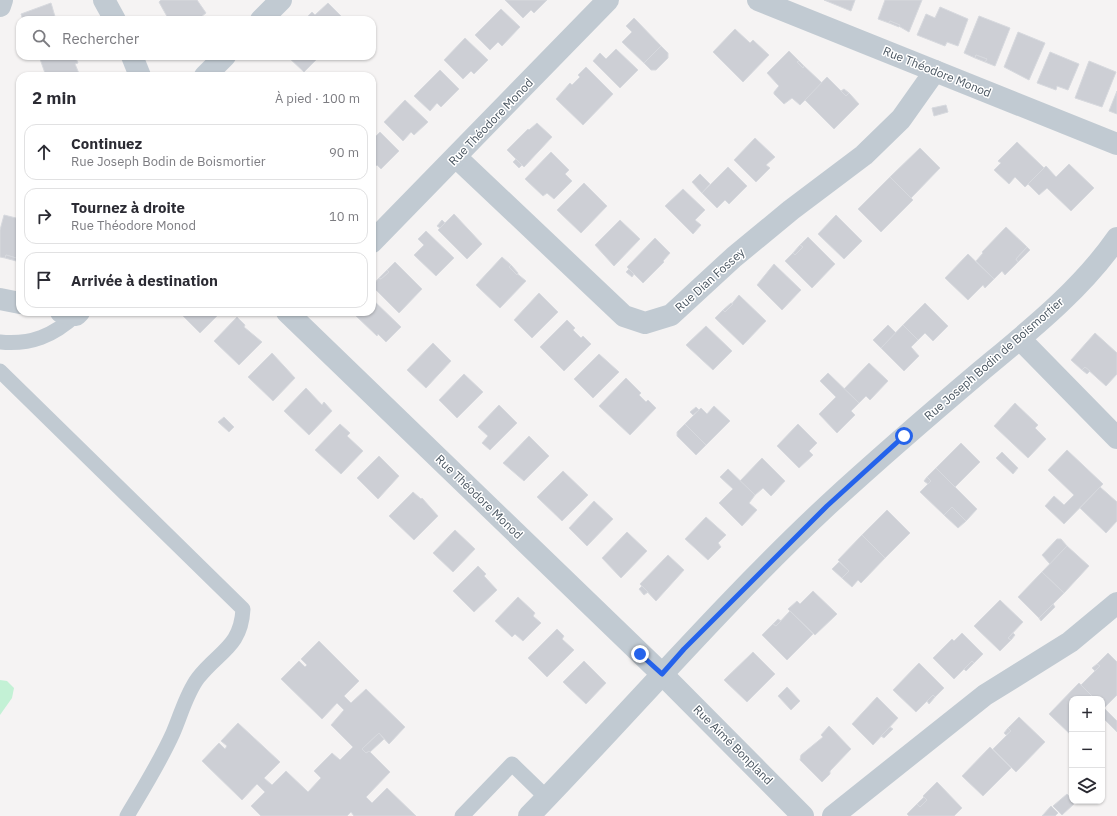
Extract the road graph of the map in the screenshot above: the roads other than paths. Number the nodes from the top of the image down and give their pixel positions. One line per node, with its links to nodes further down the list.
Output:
1 (2, 0): 6 (street)
2 (104, 0): 7 (street)
3 (281, 0): 8 (street)
4 (608, 0): 15 (street, Rue Théodore Monod)
5 (766, 2): 11 (street, Rue Théodore Monod)
6 (0, 6)
7 (113, 16)
8 (265, 16)
9 (134, 60): 12 (street)
10 (221, 60): 13 (street)
11 (935, 71): 14 (street, Rue Théodore Monod); 15 (street, Rue Dian Fossey)
12 (138, 72)
13 (209, 72)
14 (1117, 144)
15 (456, 157): 16 (street, Rue Théodore Monod)
16 (376, 238)
17 (1117, 238): 22 (street, Rue Joseph Bodin de Boismortier)
18 (0, 299): 19 (street)
19 (16, 302)
20 (69, 316): 23 (lane)
21 (296, 316): 27 (street, Rue Théodore Monod)
22 (1020, 339): 25 (street); 27 (street, Rue Joseph Bodin de Boismortier)
23 (0, 342)
24 (0, 371): 29 (lane)
25 (1117, 438)
26 (1117, 603): 33 (street)
27 (662, 674): 28 (street, Rue Joseph Bodin de Boismortier); 32 (street, Rue Aimé Bonpland)
28 (547, 798): 30 (lane); 31 (street, Rue Joseph Bodin de Boismortier)
29 (127, 816)
30 (462, 816)
31 (529, 816)
32 (803, 816)
33 (833, 816)

